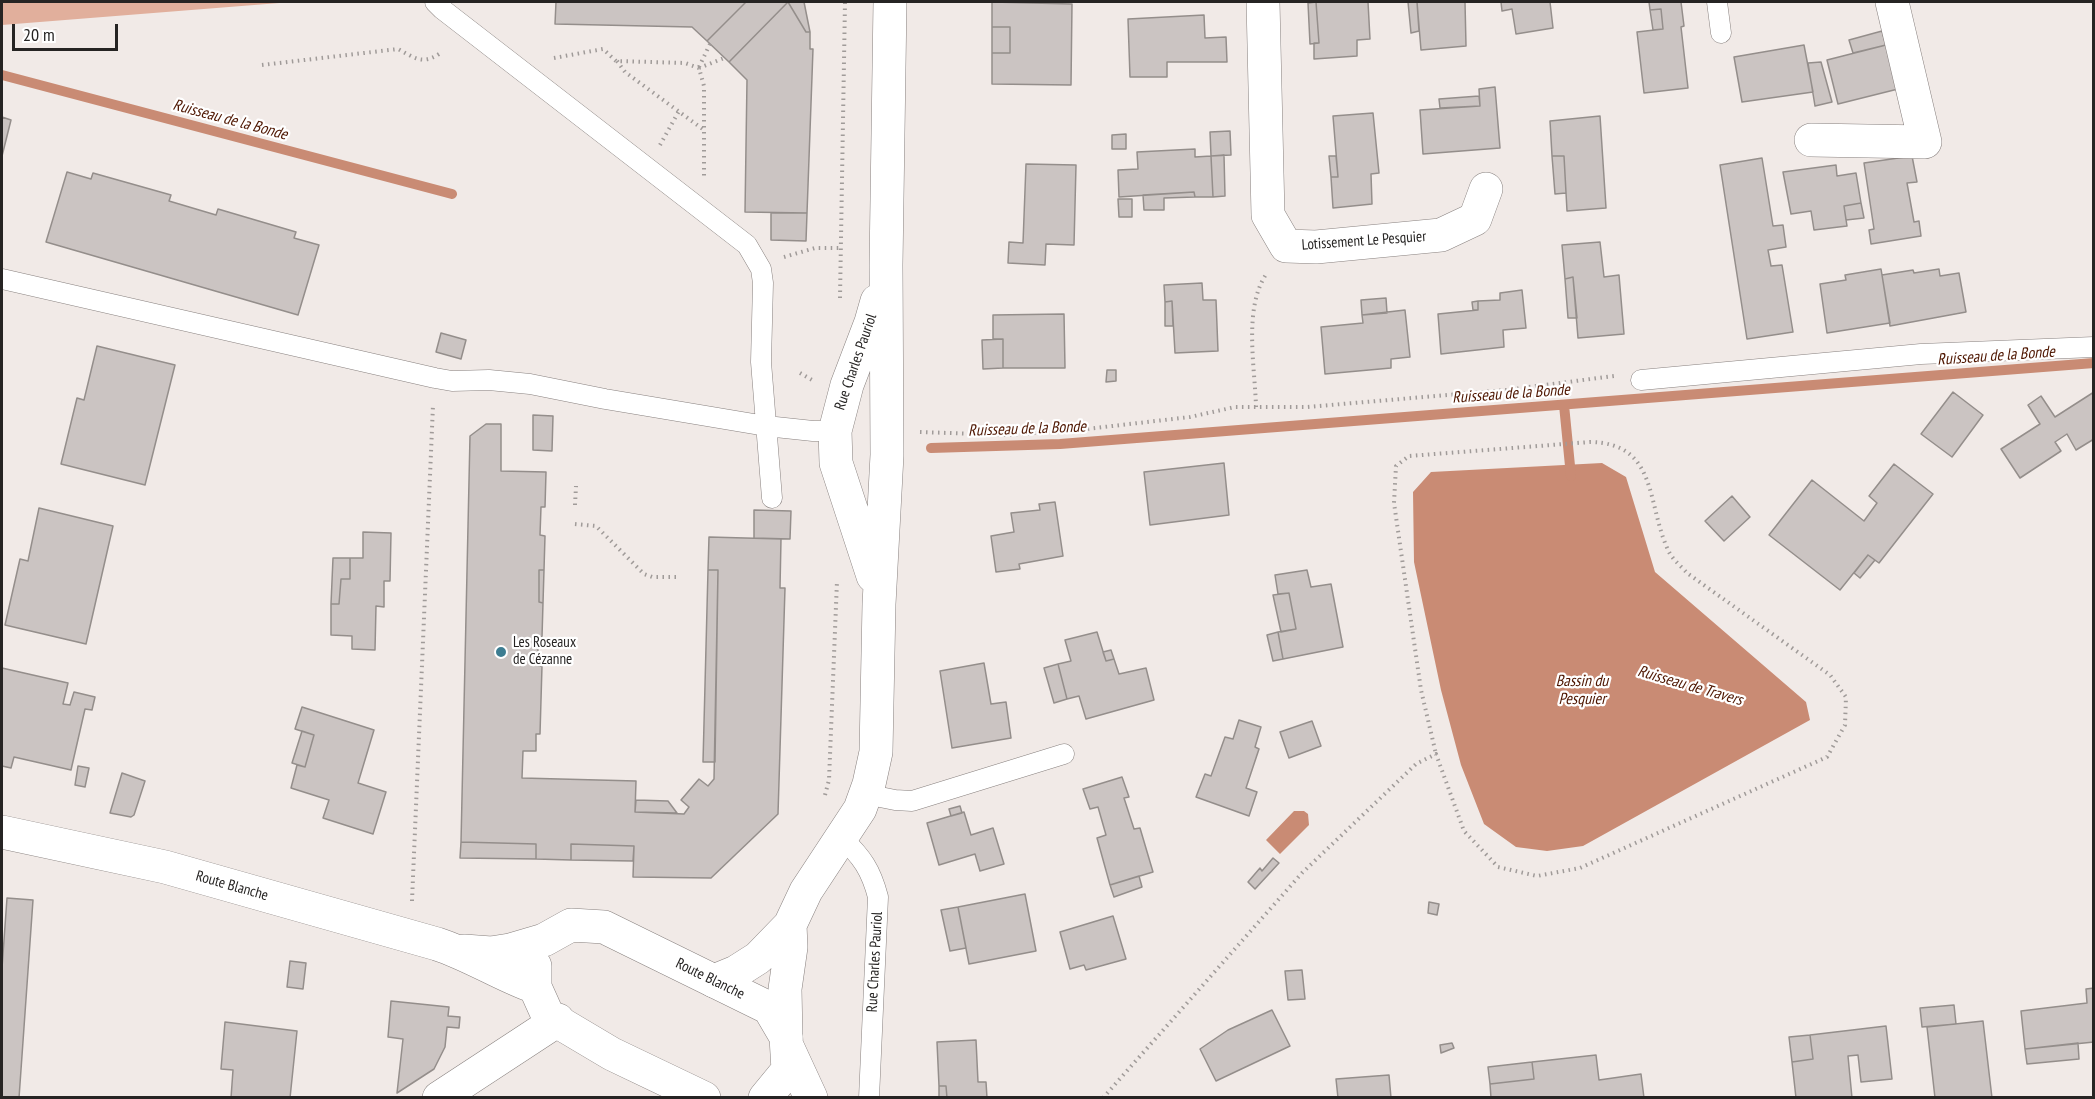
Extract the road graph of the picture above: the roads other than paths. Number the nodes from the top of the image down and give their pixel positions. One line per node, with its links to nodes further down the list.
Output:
1 (435, 2): 14 (lane)
2 (890, 2): 9 (street, Rue Charles Pauriol)
3 (1263, 2): 8 (street, Lotissement Le Pesquier)
4 (1717, 2): 6 (lane)
5 (1892, 2): 7 (street)
6 (1721, 33)
7 (1811, 141)
8 (1486, 189)
9 (886, 265): 13 (street, Rue Charles Pauriol); 15 (street, Rue Charles Pauriol)
10 (2, 279): 14 (lane)
11 (2094, 346): 12 (lane)
12 (1641, 380)
13 (887, 406): 15 (street); 16 (street, Rue Charles Pauriol)
14 (766, 426): 15 (lane); 17 (lane)
15 (835, 431): 16 (street); 18 (street, Rue Charles Pauriol)
16 (887, 455): 18 (street, Rue Charles Pauriol)
17 (772, 498)
18 (880, 598): 20 (street, Rue Charles Pauriol)
19 (1064, 754): 20 (lane)
20 (865, 794): 22 (street, Rue Charles Pauriol)
21 (2, 832): 25 (street, Route Blanche)
22 (842, 838): 23 (street, Rue Charles Pauriol); 34 (lane, Rue Charles Pauriol)
23 (790, 925): 26 (street, Rue Charles Pauriol); 29 (street, Rue Charles Pauriol)
24 (544, 940): 25 (street, Route Blanche); 26 (street, Route Blanche); 27 (street)
25 (459, 951): 27 (street, Route Blanche)
26 (714, 981): 29 (street, Route Blanche)
27 (535, 987): 28 (street)
28 (558, 1020): 30 (street); 31 (street)
29 (787, 1041): 32 (street); 33 (street, Route Blanche)
30 (439, 1098)
31 (704, 1098)
32 (765, 1098)
33 (812, 1098)
34 (869, 1098)

